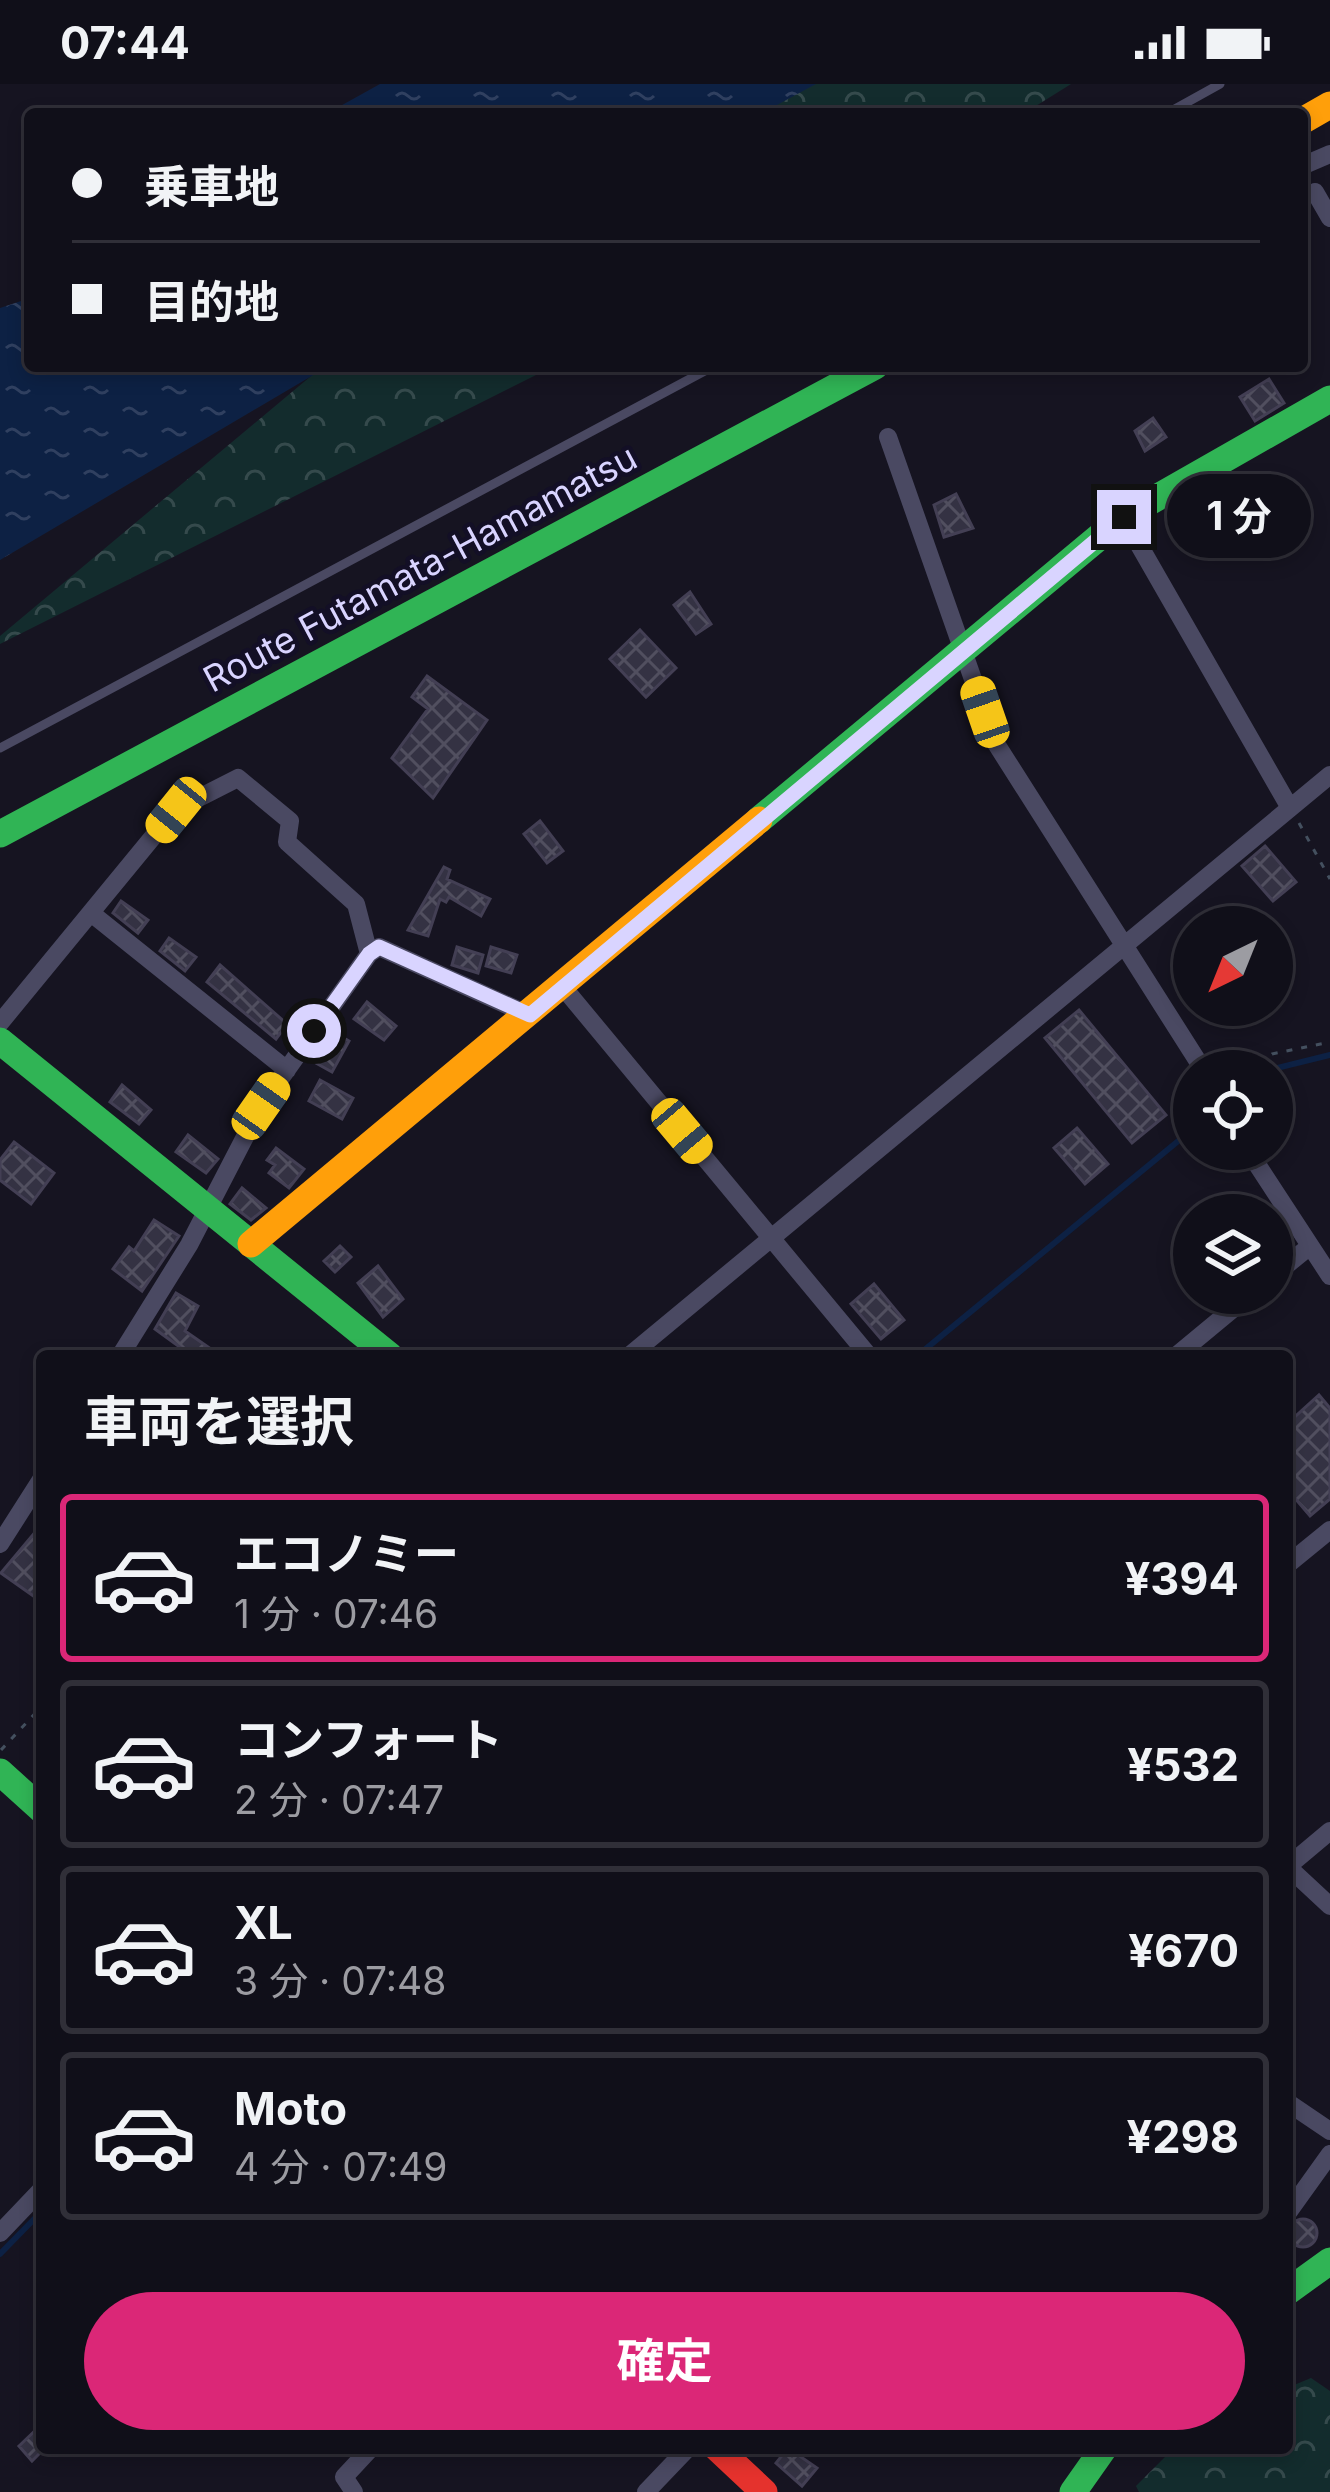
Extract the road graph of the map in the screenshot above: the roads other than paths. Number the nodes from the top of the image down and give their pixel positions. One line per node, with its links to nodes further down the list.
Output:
1 (1220, 84): 2 (lane)
2 (1177, 108)
3 (1315, 192): 4 (street)
4 (1330, 218)
5 (703, 372): 11 (lane)
6 (864, 372): 14 (street, Route Futamata-Hamamatsu)
7 (1330, 399): 9 (street)
8 (888, 436): 10 (street)
9 (1124, 517): 10 (street); 13 (street)
10 (964, 651): 16 (street); 18 (street)
11 (0, 748)
12 (1330, 776): 13 (street)
13 (1290, 808): 16 (street)
14 (0, 834)
15 (91, 913): 17 (street); 20 (street); 23 (street)
16 (1124, 943): 22 (street); 26 (street)
17 (369, 954): 19 (street); 23 (street)
18 (562, 987): 19 (street); 26 (street)
19 (530, 1015): 27 (street)
20 (0, 1023)
21 (0, 1041): 25 (street)
22 (1191, 1050)
23 (287, 1070): 25 (street)
24 (1261, 1170): 28 (street)
25 (204, 1208): 27 (street); 32 (street)
26 (772, 1239): 34 (street); 35 (street)
27 (251, 1244): 33 (street)
28 (1310, 1246): 29 (street); 30 (street)
29 (1293, 1260)
30 (1330, 1276)
31 (1227, 1314): 36 (street)
32 (124, 1350)
33 (383, 1350)
34 (636, 1350)
35 (864, 1350)
36 (1183, 1350)
37 (36, 1487): 39 (street)
38 (1330, 1530): 40 (street)
39 (0, 1544)
40 (1293, 1560)
41 (0, 1772): 42 (street)
42 (36, 1805)
43 (1330, 1831): 44 (street)
44 (1293, 1862)
45 (1293, 1872): 46 (street)
46 (1330, 1906)
47 (1293, 2106): 48 (street)
48 (1330, 2131)
49 (1330, 2154): 51 (street)
50 (36, 2195): 52 (street)
51 (1293, 2206)
52 (0, 2234)
53 (1330, 2261): 54 (street)
54 (1293, 2288)
55 (365, 2454): 59 (street)
56 (682, 2454): 60 (street)
57 (723, 2454): 61 (street)
58 (1100, 2454): 62 (street)
59 (354, 2492)
60 (646, 2492)
61 (764, 2492)
62 (1072, 2492)

